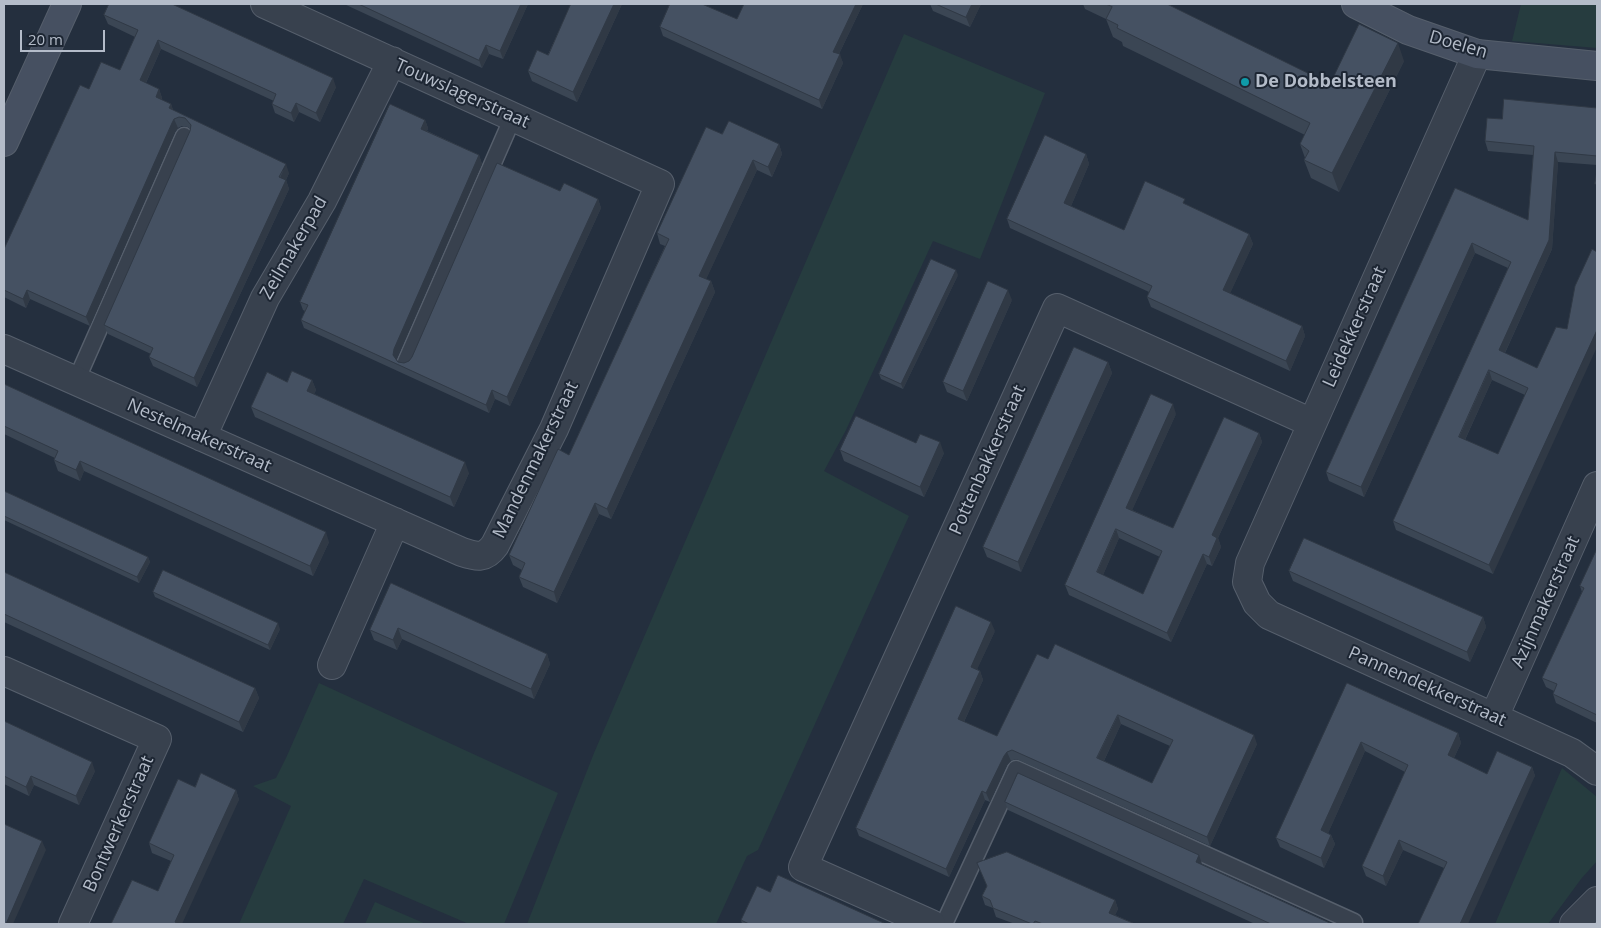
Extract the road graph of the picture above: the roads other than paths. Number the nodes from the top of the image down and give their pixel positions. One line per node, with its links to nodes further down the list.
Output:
1 (67, 4): 9 (street)
2 (265, 4): 5 (street, Touwslagerstraat)
3 (1356, 4): 4 (street, Doelen)
4 (1477, 54): 6 (street, Doelen); 14 (street, Leidekkerstraat)
5 (392, 62): 7 (street, Touwslagerstraat); 15 (street, Zeilmakerpad)
6 (1597, 66)
7 (513, 117): 10 (street, Touwslagerstraat); 12 (lane)
8 (184, 136): 13 (lane)
9 (4, 142)
10 (660, 184): 17 (street, Mandenmakerstraat)
11 (4, 349): 13 (street, Nestelmakerstraat)
12 (406, 362)
13 (76, 381): 15 (street, Nestelmakerstraat)
14 (1312, 424): 18 (street, Leidekkerstraat); 26 (street, Pottenbakkerstraat)
15 (202, 437): 17 (street, Nestelmakerstraat)
16 (1597, 486): 21 (street, Azijnmakerstraat)
17 (394, 522): 19 (street)
18 (1257, 603): 21 (street, Pannendekkerstraat)
19 (332, 665)
20 (4, 671): 25 (street, Bontwerkerstraat)
21 (1494, 717): 22 (street, Pannendekkerstraat)
22 (1597, 771)
23 (1597, 901): 28 (street)
24 (1354, 922): 27 (lane)
25 (73, 924)
26 (931, 924)
27 (944, 924)
28 (1574, 924)

